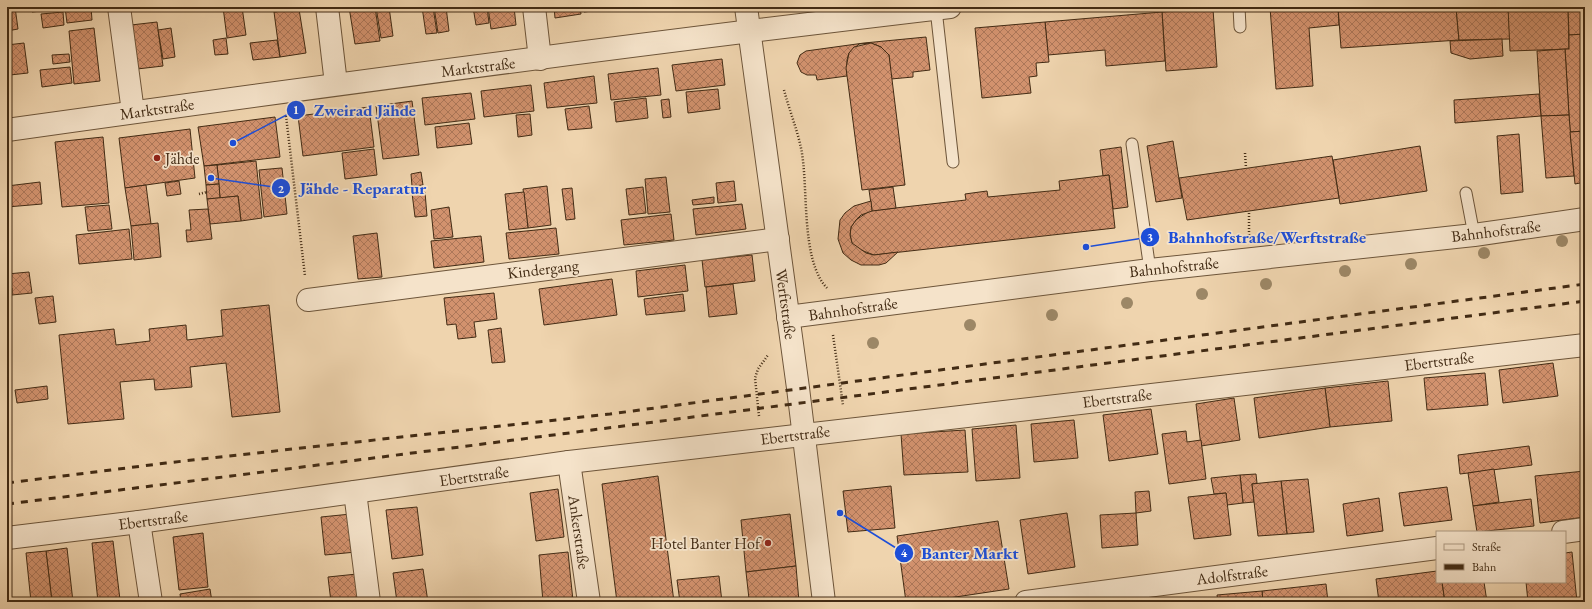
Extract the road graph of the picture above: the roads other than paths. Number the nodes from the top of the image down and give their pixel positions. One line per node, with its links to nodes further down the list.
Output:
1 (119, 7): 12 (street)
2 (326, 7): 11 (street)
3 (534, 7): 10 (street)
4 (746, 7): 9 (street, Werftstraße)
5 (1239, 7): 8 (lane)
6 (943, 8): 7 (street, Marktstraße); 15 (lane)
7 (912, 9): 9 (street, Marktstraße)
8 (1240, 27)
9 (749, 31): 10 (street, Marktstraße); 19 (street, Werftstraße)
10 (540, 59): 11 (street, Marktstraße)
11 (336, 84): 12 (street, Marktstraße)
12 (133, 112): 13 (street, Marktstraße)
13 (7, 130)
14 (1132, 144): 20 (lane)
15 (953, 162)
16 (1466, 193): 18 (lane)
17 (1585, 219): 18 (street, Bahnhofstraße)
18 (1474, 235): 20 (street, Bahnhofstraße)
19 (778, 238): 21 (street, Kindergang); 22 (street, Werftstraße)
20 (1150, 270): 22 (street, Bahnhofstraße)
21 (308, 300)
22 (788, 317): 24 (street, Werftstraße)
23 (1585, 345): 24 (street, Ebertstraße)
24 (804, 434): 25 (street, Ebertstraße); 35 (street, Werftstraße)
25 (569, 462): 26 (street, Ebertstraße); 34 (street, Ankerstraße)
26 (355, 492): 27 (street, Ebertstraße); 33 (street)
27 (139, 522): 30 (street, Ebertstraße); 32 (street)
28 (1585, 529): 29 (street)
29 (1566, 532)
30 (7, 538)
31 (1436, 548): 36 (street, Adolfstraße)
32 (151, 602)
33 (369, 602)
34 (589, 602)
35 (824, 602)
36 (1026, 602)

